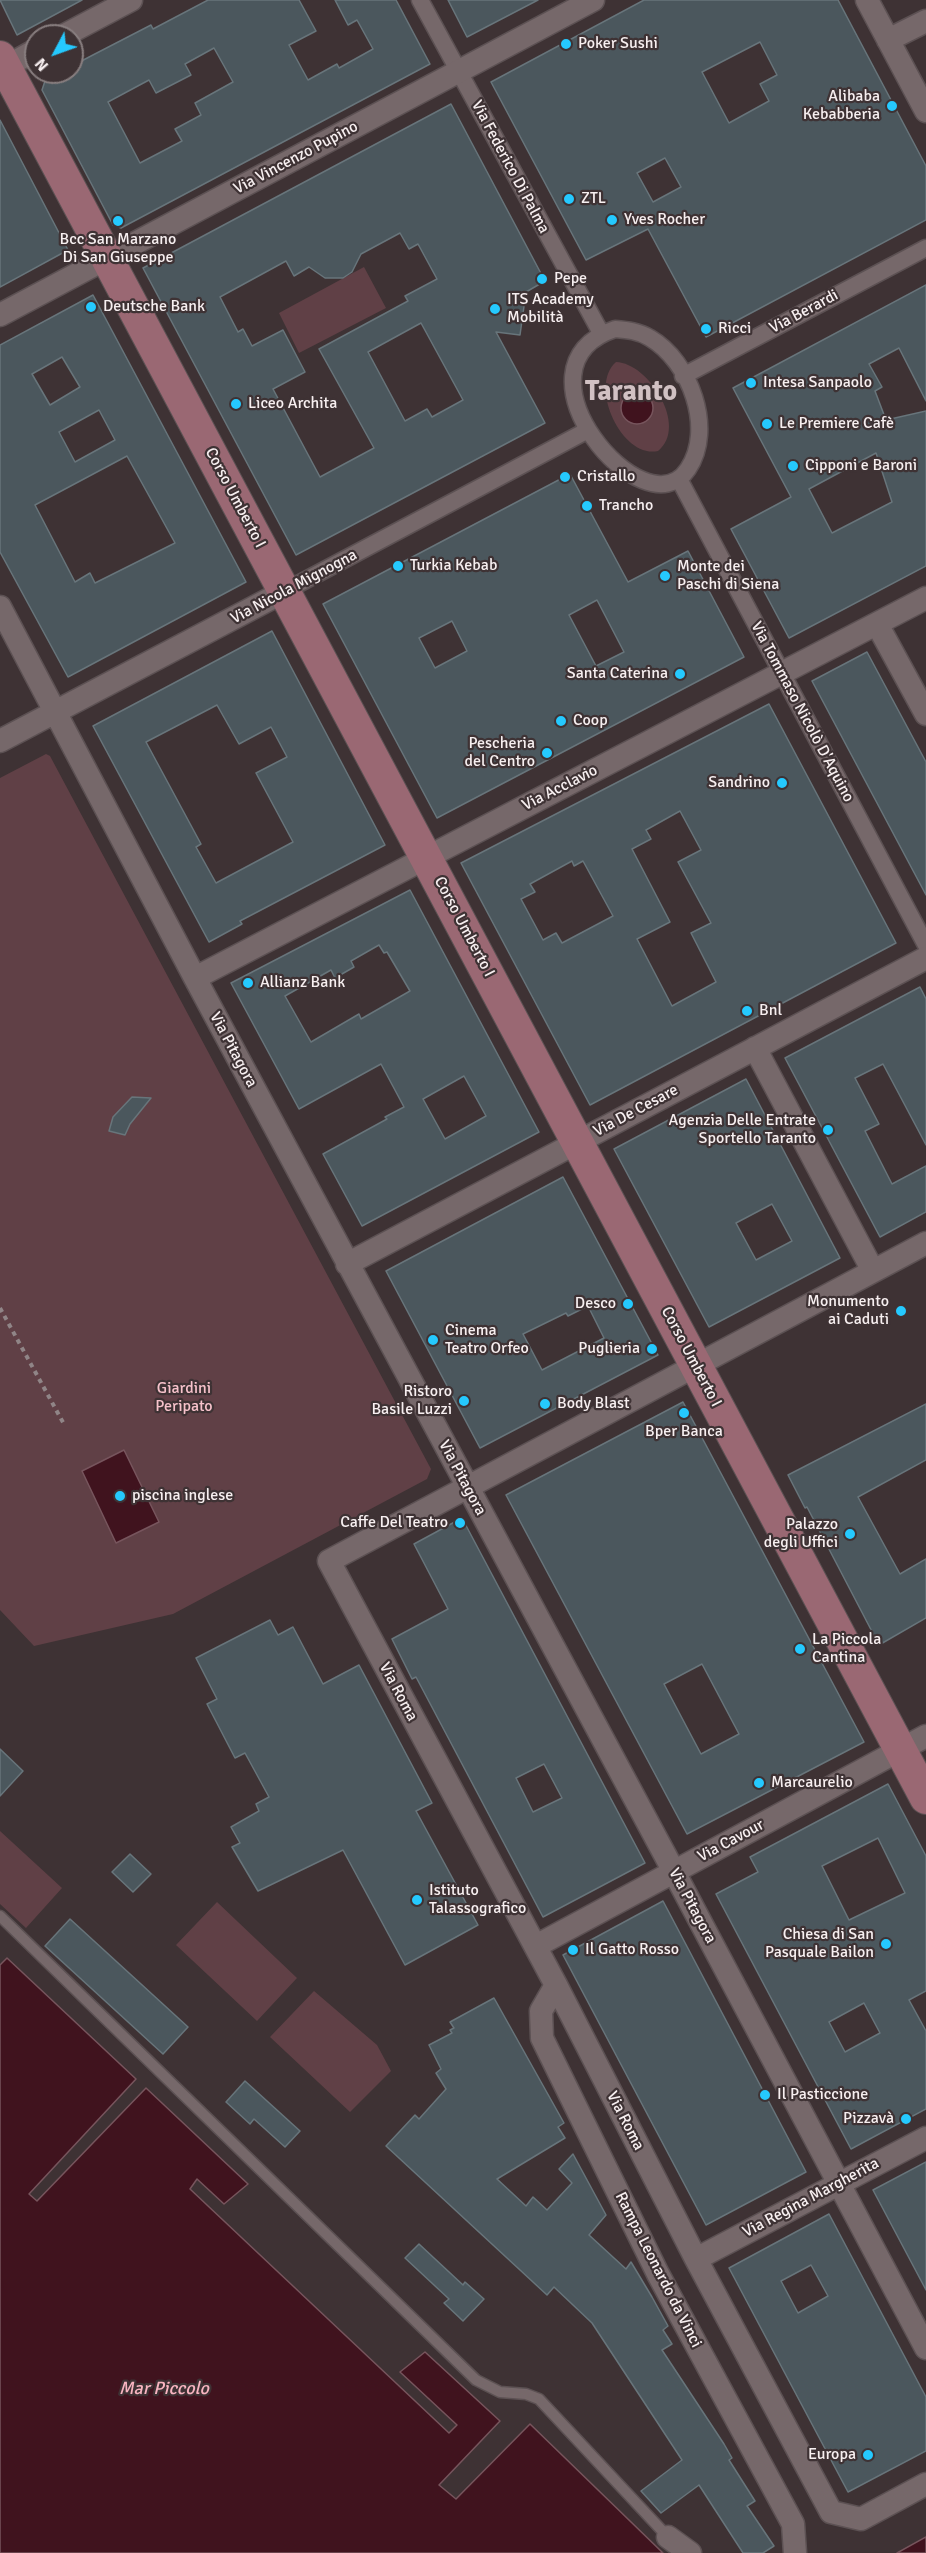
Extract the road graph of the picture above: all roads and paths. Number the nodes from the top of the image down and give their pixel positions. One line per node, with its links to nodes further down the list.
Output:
1 (131, 0): 6 (street)
2 (420, 0): 10 (street, Via Federico Di Palma)
3 (593, 0): 10 (street, Via Vincenzo Pupino)
4 (867, 0): 7 (street)
5 (926, 21): 7 (street)
6 (84, 25)
7 (888, 40): 11 (street)
8 (24, 55): 9 (street)
9 (2, 64): 13 (main road, Corso Umberto I)
10 (458, 71): 13 (street, Via Vincenzo Pupino); 15 (street, Via Federico Di Palma)
11 (926, 111)
12 (926, 248): 16 (street, Via Berardi)
13 (107, 258): 14 (street, Via Vincenzo Pupino); 19 (main road, Corso Umberto I)
14 (0, 315)
15 (601, 333): 16 (street); 17 (street)
16 (683, 376): 18 (street)
17 (588, 430): 18 (street); 19 (street, Via Nicola Mignogna)
18 (679, 479): 23 (street, Via Tommaso Nicolò D'Aquino)
19 (285, 591): 24 (street, Via Nicola Mignogna); 27 (main road, Corso Umberto I)
20 (926, 598): 22 (street, Via Acclavio)
21 (0, 607): 24 (street, Via Pitagora)
22 (877, 624): 23 (street, Via Acclavio); 25 (street)
23 (782, 674): 27 (street, Via Acclavio); 28 (street, Via Tommaso Nicolò D'Aquino)
24 (55, 712): 26 (street, Via Nicola Mignogna); 30 (street, Via Pitagora)
25 (926, 714)
26 (0, 741)
27 (427, 858): 30 (street, Via Acclavio); 32 (main road, Corso Umberto I)
28 (926, 945)
29 (926, 958): 31 (street, Via De Cesare)
30 (195, 978): 34 (street, Via Pitagora)
31 (755, 1048): 32 (street, Via De Cesare); 35 (street)
32 (578, 1142): 34 (street, Via De Cesare); 37 (main road, Corso Umberto I)
33 (926, 1242): 35 (street)
34 (347, 1264): 39 (street, Via Pitagora)
35 (873, 1271): 37 (street)
36 (0, 1308): 38 (path)
37 (696, 1365): 39 (street); 40 (main road, Corso Umberto I)
38 (65, 1426)
39 (467, 1487): 42 (street, Via Pitagora); 44 (street, Via Roma)
40 (913, 1743): 41 (main road, Corso Umberto I); 42 (street, Via Cavour)
41 (926, 1798)
42 (674, 1872): 44 (street, Via Cavour); 47 (street, Via Pitagora)
43 (0, 1916): 51 (lane)
44 (536, 1946): 45 (street, Via Roma)
45 (556, 1985): 48 (street, Via Roma); 53 (street, Rampa Leonardo da Vinci)
46 (926, 2138): 47 (street, Via Regina Margherita)
47 (839, 2182): 48 (street, Via Regina Margherita); 49 (street, Via Pitagora)
48 (696, 2259): 50 (street, Via Roma)
49 (926, 2348)
50 (926, 2484)
51 (668, 2537): 52 (street)
52 (690, 2553)
53 (795, 2553)

